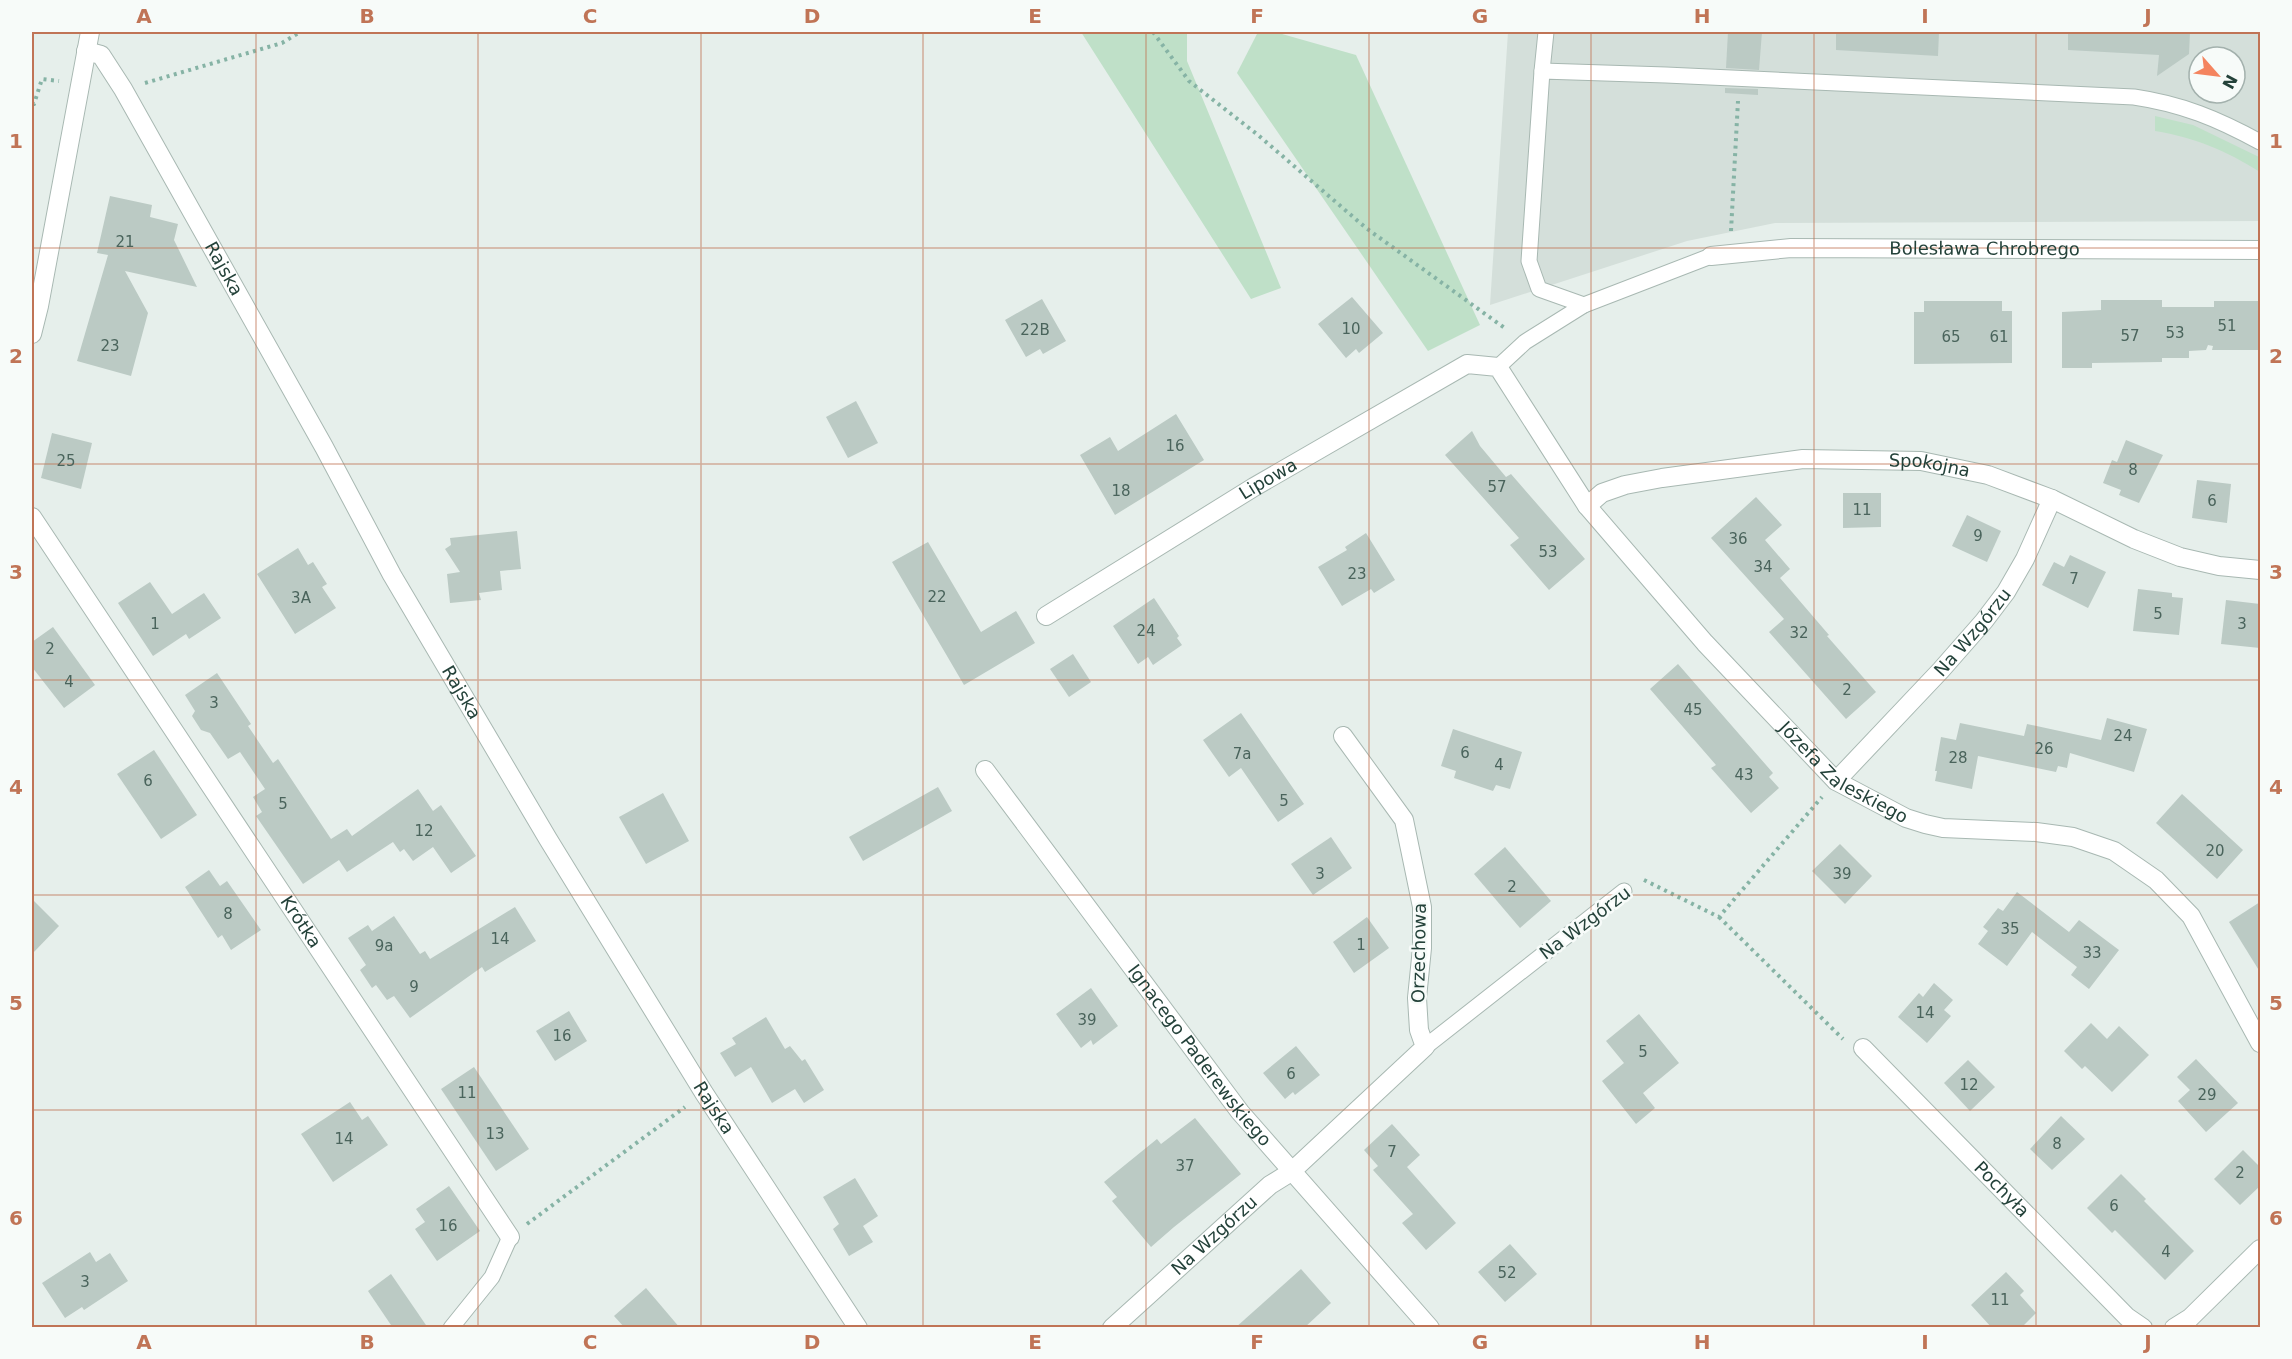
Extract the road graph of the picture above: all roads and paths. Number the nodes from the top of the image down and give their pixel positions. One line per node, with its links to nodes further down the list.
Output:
1 (90, 32): 5 (street)
2 (300, 32): 8 (path)
3 (1153, 32): 17 (path)
4 (1546, 32): 6 (lane)
5 (86, 51): 8 (street, Rajska); 16 (street)
6 (1542, 71): 11 (lane); 15 (lane)
7 (62, 82): 10 (path)
8 (123, 89): 32 (street, Rajska)
9 (1738, 94): 13 (path)
10 (32, 103)
11 (2260, 141)
12 (2260, 250): 13 (street, Bolesława Chrobrego)
13 (1730, 254): 14 (street, Bolesława Chrobrego)
14 (1711, 256): 15 (lane)
15 (1584, 305): 17 (lane)
16 (32, 334)
17 (1525, 342): 18 (lane)
18 (1498, 367): 20 (street, Józefa Zaleskiego); 23 (street, Lipowa)
19 (2052, 499): 20 (street, Spokojna); 22 (street, Spokojna); 26 (street, Na Wzgórzu)
20 (1587, 506): 26 (street, Józefa Zaleskiego)
21 (32, 517): 34 (street, Krótka)
22 (2260, 570)
23 (1046, 616)
24 (1343, 736): 30 (street, Orzechowa)
25 (985, 770): 33 (street, Ignacego Paderewskiego)
26 (1836, 781): 28 (path); 29 (street, Józefa Zaleskiego)
27 (1624, 891): 28 (path, Na Wzgórzu); 30 (lane, Na Wzgórzu)
28 (1719, 917): 31 (path)
29 (2260, 1043)
30 (1425, 1047): 33 (street, Na Wzgórzu)
31 (1857, 1047): 40 (street, Pochyła)
32 (704, 1093): 34 (path); 37 (street, Rajska)
33 (1291, 1172): 38 (street, Na Wzgórzu); 39 (street, Ignacego Paderewskiego)
34 (510, 1237): 36 (lane)
35 (2260, 1249): 41 (street)
36 (451, 1328)
37 (858, 1328)
38 (1112, 1328)
39 (1430, 1328)
40 (2143, 1328)
41 (2174, 1328)

